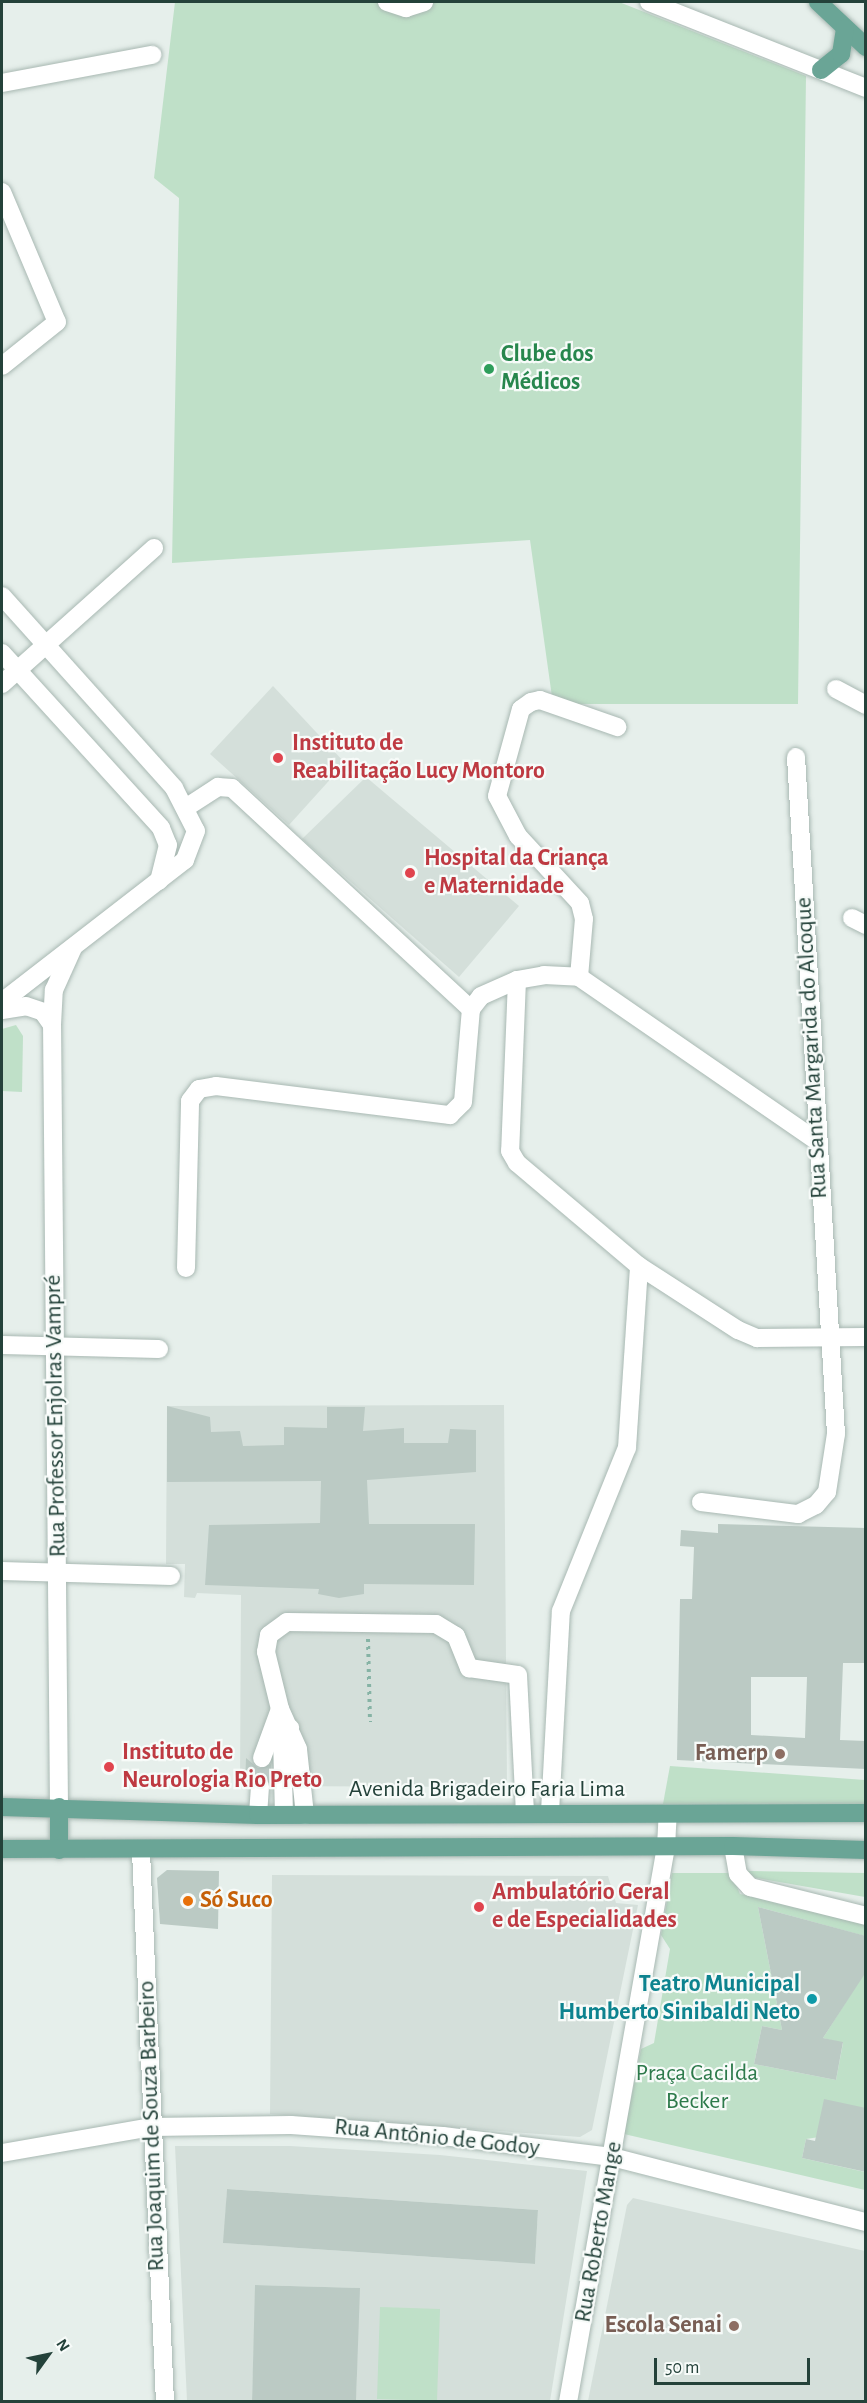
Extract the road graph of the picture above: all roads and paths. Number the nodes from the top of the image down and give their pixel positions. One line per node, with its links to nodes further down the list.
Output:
1 (387, 2): 2 (street)
2 (424, 2)
3 (650, 2): 8 (street)
4 (818, 2): 5 (main road)
5 (845, 28): 6 (main road); 8 (main road)
6 (866, 47)
7 (152, 55): 9 (street)
8 (821, 70): 10 (street)
9 (2, 83)
10 (866, 88)
11 (2, 192): 12 (street)
12 (2, 366)
13 (154, 548): 15 (street)
14 (2, 596): 15 (street)
15 (44, 644): 17 (street); 23 (street)
16 (2, 653): 17 (street)
17 (16, 669): 18 (street); 24 (street)
18 (2, 684)
19 (836, 689): 20 (street)
20 (866, 705)
21 (617, 727): 26 (street)
22 (796, 757): 32 (street, Rua Santa Margarida do Alcoque)
23 (187, 807): 24 (street); 29 (street)
24 (158, 883): 25 (street)
25 (74, 948): 28 (street); 31 (street, Rua Professor Enjolras Vampré)
26 (579, 977): 27 (street); 32 (street)
27 (517, 980): 29 (street); 33 (street)
28 (2, 1002)
29 (471, 1009): 34 (street)
30 (2, 1010): 31 (street)
31 (52, 1024): 38 (street, Rua Professor Enjolras Vampré)
32 (818, 1142): 36 (street, Rua Santa Margarida do Alcoque)
33 (639, 1266): 36 (street); 53 (street)
34 (186, 1268)
35 (866, 1337): 36 (street)
36 (828, 1339): 40 (street, Rua Santa Margarida do Alcoque)
37 (2, 1346): 38 (street)
38 (55, 1347): 39 (street); 42 (street, Rua Professor Enjolras Vampré)
39 (159, 1349)
40 (701, 1502)
41 (2, 1571): 42 (street)
42 (57, 1572): 43 (street); 50 (street, Rua Professor Enjolras Vampré)
43 (171, 1576)
44 (368, 1624): 45 (street); 46 (path); 52 (street)
45 (280, 1709): 47 (street); 48 (street)
46 (370, 1722)
47 (290, 1728): 55 (street); 58 (street)
48 (262, 1758)
49 (260, 1786): 57 (street)
50 (59, 1807): 51 (main road, Avenida Brigadeiro Faria Lima); 57 (main road, Avenida Brigadeiro Faria Lima); 62 (main road)
51 (2, 1808)
52 (525, 1812): 53 (main road, Avenida Brigadeiro Faria Lima); 58 (main road, Avenida Brigadeiro Faria Lima)
53 (550, 1812): 56 (main road, Avenida Brigadeiro Faria Lima)
54 (866, 1813): 56 (main road, Avenida Brigadeiro Faria Lima)
55 (284, 1814): 57 (main road, Avenida Brigadeiro Faria Lima); 58 (main road, Avenida Brigadeiro Faria Lima)
56 (668, 1814): 60 (street, Rua Roberto Mange)
57 (258, 1815)
58 (305, 1815)
59 (733, 1846): 60 (main road); 63 (main road); 65 (street)
60 (666, 1847): 64 (main road); 68 (street, Rua Roberto Mange)
61 (2, 1849): 62 (main road)
62 (59, 1850): 64 (main road)
63 (866, 1850)
64 (141, 1851): 66 (street, Rua Joaquim de Souza Barbeiro)
65 (866, 1916)
66 (151, 2127): 67 (street, Rua Antônio de Godoy); 68 (street, Rua Antônio de Godoy); 70 (street, Rua Joaquim de Souza Barbeiro)
67 (2, 2153)
68 (612, 2157): 69 (street, Rua Antônio de Godoy); 71 (street, Rua Roberto Mange)
69 (866, 2222)
70 (165, 2402)
71 (568, 2402)

